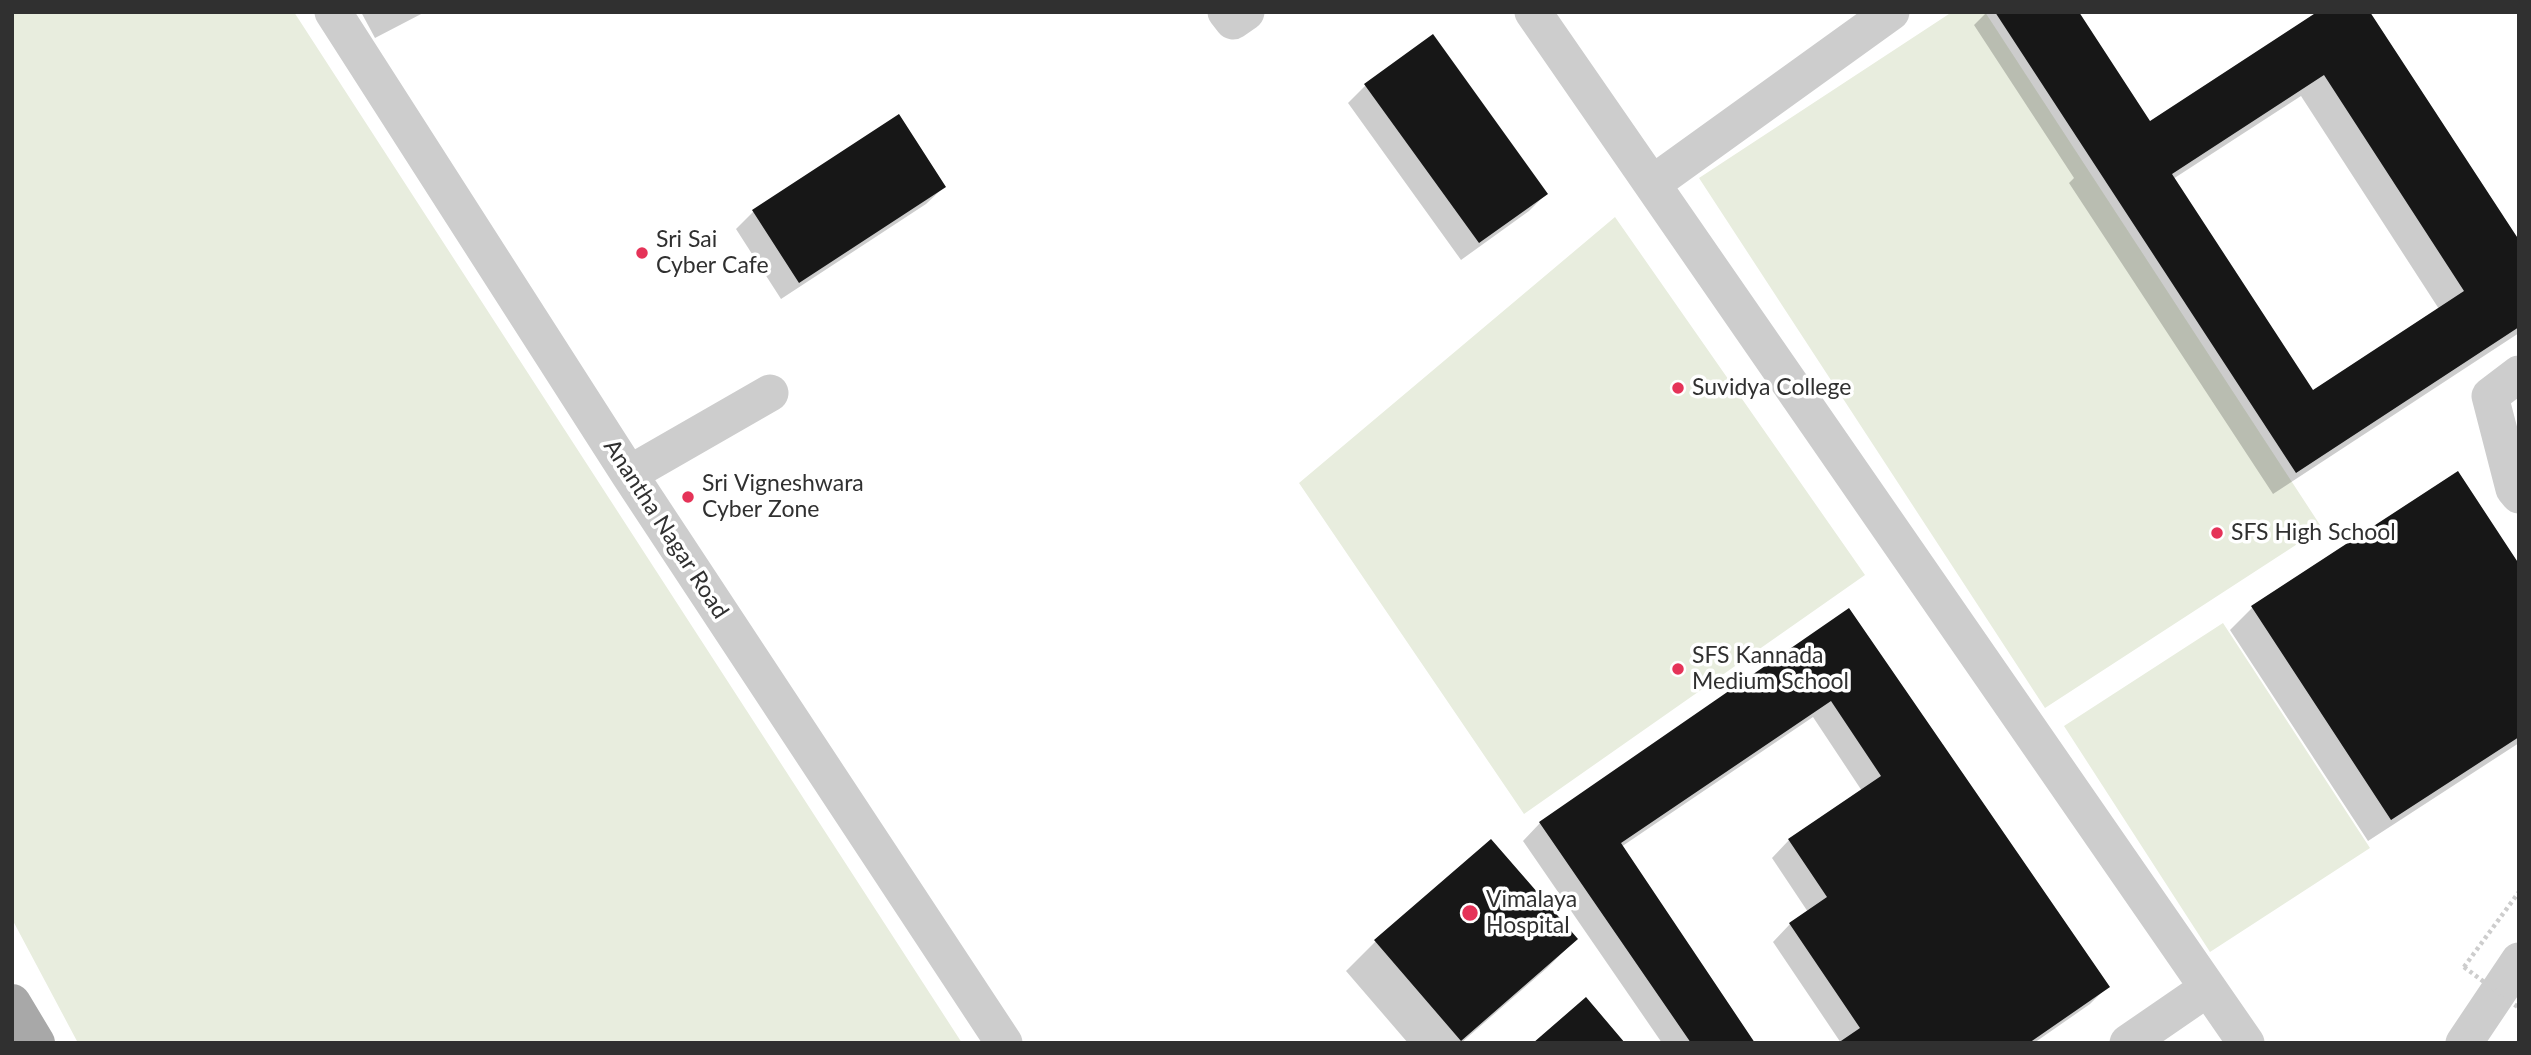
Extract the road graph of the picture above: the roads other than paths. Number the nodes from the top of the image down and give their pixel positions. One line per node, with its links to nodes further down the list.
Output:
1 (333, 12): 9 (street, Anantha Nagar Road)
2 (1226, 12): 3 (street)
3 (1246, 12)
4 (1533, 12): 6 (street)
5 (1891, 12): 6 (street)
6 (1653, 184): 12 (street)
7 (2519, 374): 10 (street)
8 (770, 393): 9 (street)
9 (629, 474): 15 (street, Anantha Nagar Road)
10 (2519, 495)
11 (2519, 961): 18 (street)
12 (2208, 988): 16 (street); 17 (street)
13 (12, 1003): 14 (main road)
14 (36, 1043)
15 (1004, 1043)
16 (2128, 1043)
17 (2246, 1043)
18 (2464, 1043)

